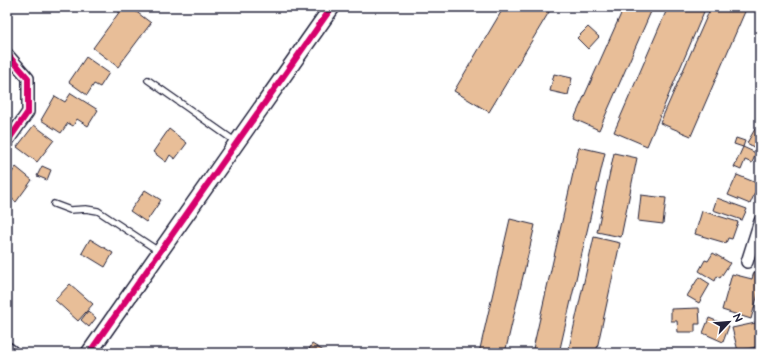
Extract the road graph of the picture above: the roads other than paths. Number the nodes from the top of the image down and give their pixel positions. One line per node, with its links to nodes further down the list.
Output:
1 (332, 7): 5 (street)
2 (7, 54): 4 (street)
3 (148, 80): 5 (lane)
4 (7, 142)
5 (237, 142): 8 (street)
6 (54, 204): 8 (lane)
7 (760, 221): 9 (street)
8 (160, 252): 12 (street)
9 (747, 262)
10 (7, 350): 11 (street)
11 (11, 353)
12 (89, 353)

